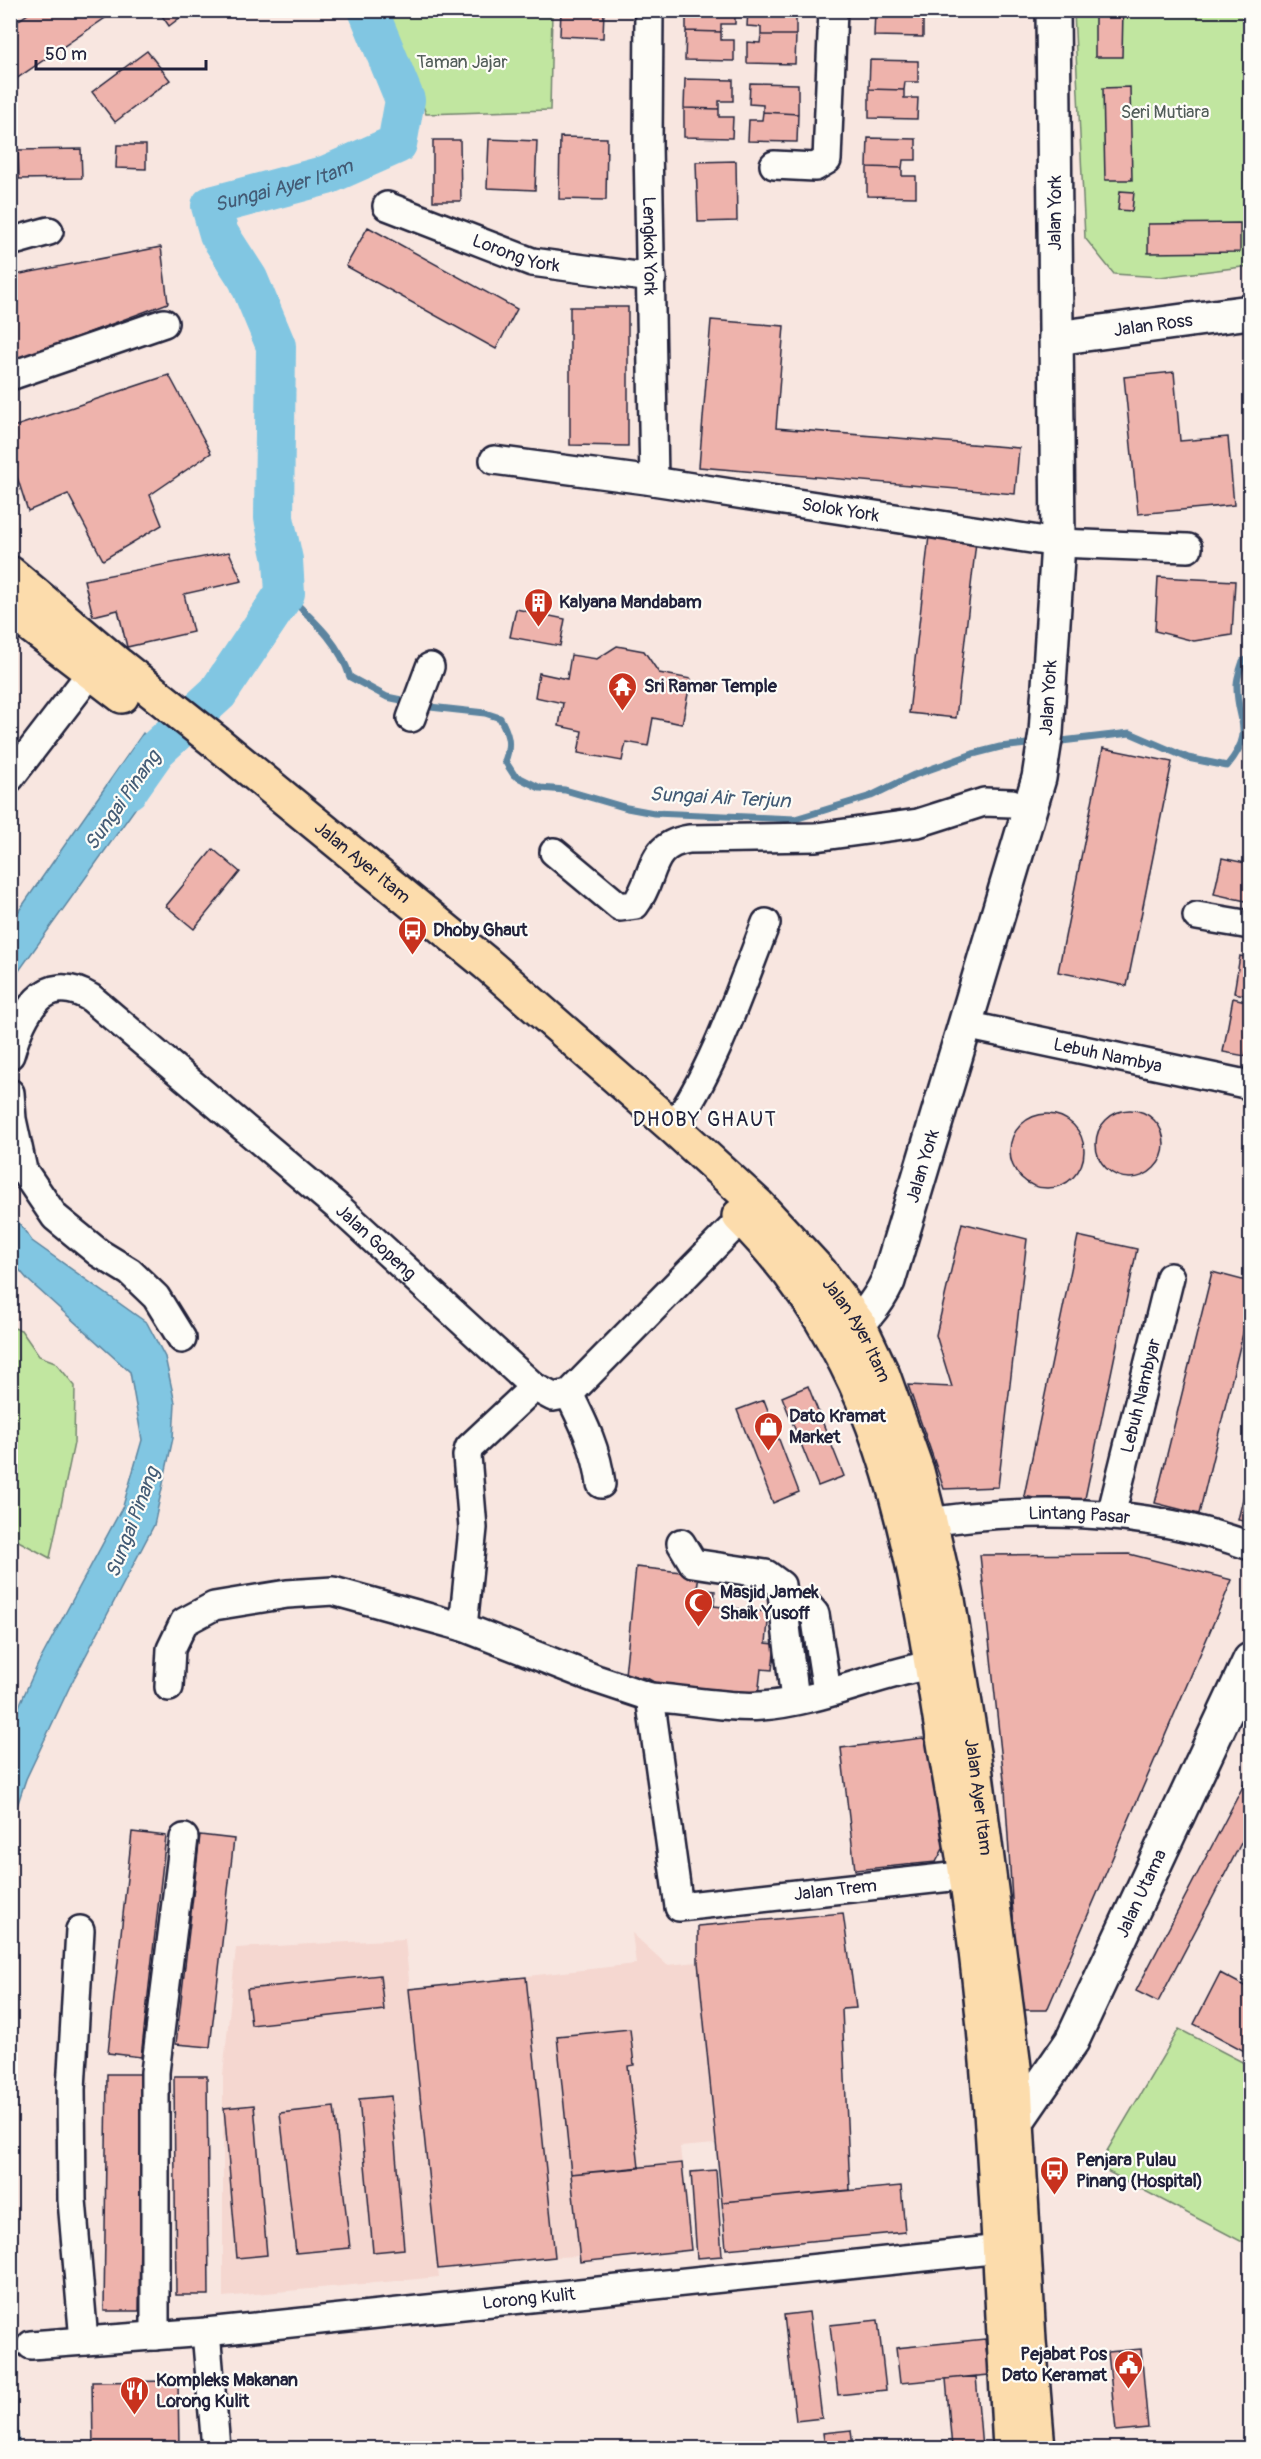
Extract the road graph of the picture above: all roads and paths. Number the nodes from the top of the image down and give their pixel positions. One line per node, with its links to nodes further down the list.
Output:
1 (649, 10): 8 (street, Lengkok York)
2 (832, 10): 4 (street)
3 (1053, 10): 11 (street, Jalan York)
4 (774, 165)
5 (387, 206): 8 (street, Lorong York)
6 (49, 231): 7 (street)
7 (10, 242)
8 (652, 278): 14 (street, Lengkok York)
9 (1251, 312): 11 (street, Jalan Ross)
10 (164, 323): 12 (street)
11 (1056, 338): 15 (street, Jalan York)
12 (10, 376)
13 (494, 460): 14 (street, Solok York)
14 (654, 481): 15 (street, Solok York)
15 (1058, 543): 16 (street, Solok York); 24 (street, Jalan York)
16 (1188, 548)
17 (10, 573): 19 (main road, Jalan Ayer Itam)
18 (10, 610): 19 (main road, Jalan Ayer Itam)
19 (99, 663): 22 (main road, Jalan Ayer Itam); 23 (street)
20 (430, 667): 21 (street)
21 (411, 718)
22 (208, 748): 33 (main road, Jalan Ayer Itam); 34 (main road, Jalan Ayer Itam)
23 (10, 778)
24 (1035, 793): 25 (street); 29 (street, Jalan York)
25 (554, 852)
26 (1197, 916): 28 (street)
27 (766, 923): 33 (street)
28 (1251, 925)
29 (965, 1025): 31 (street, Lebuh Nambya); 36 (street, Jalan York)
30 (10, 1055): 38 (street, Jalan Gopeng)
31 (1251, 1085)
32 (10, 1093): 37 (street)
33 (673, 1127): 36 (main road, Jalan Ayer Itam)
34 (742, 1218): 36 (main road, Jalan Ayer Itam); 39 (street)
35 (1170, 1277): 41 (street, Lebuh Nambyar)
36 (847, 1334): 42 (main road, Jalan Ayer Itam)
37 (182, 1339)
38 (534, 1387): 39 (street, Jalan Gopeng); 46 (street)
39 (569, 1394): 40 (street)
40 (601, 1484)
41 (1111, 1515): 42 (street, Lintang Pasar); 44 (street, Lintang Pasar)
42 (917, 1524): 48 (main road, Jalan Ayer Itam); 54 (main road, Jalan Ayer Itam)
43 (681, 1543): 45 (street)
44 (1251, 1546)
45 (784, 1610): 50 (street); 52 (street)
46 (463, 1627): 49 (street); 51 (street)
47 (1250, 1664): 56 (street, Jalan Utama)
48 (931, 1665): 50 (street); 54 (main road, Jalan Ayer Itam)
49 (169, 1687)
50 (827, 1692): 52 (street)
51 (650, 1696): 52 (street); 54 (street, Jalan Trem)
52 (795, 1700)
53 (184, 1838): 59 (street)
54 (978, 1875): 56 (main road, Jalan Ayer Itam); 57 (main road, Jalan Ayer Itam)
55 (80, 1930): 60 (street)
56 (1017, 2121): 57 (main road, Jalan Ayer Itam)
57 (1011, 2248): 58 (street, Lorong Kulit); 63 (main road, Jalan Ayer Itam); 64 (main road, Jalan Ayer Itam)
58 (206, 2332): 59 (street, Lorong Kulit); 62 (street)
59 (154, 2336): 60 (street, Lorong Kulit)
60 (84, 2341): 61 (street, Lorong Kulit)
61 (31, 2345)
62 (216, 2448)
63 (1010, 2448)
64 (1038, 2448)

